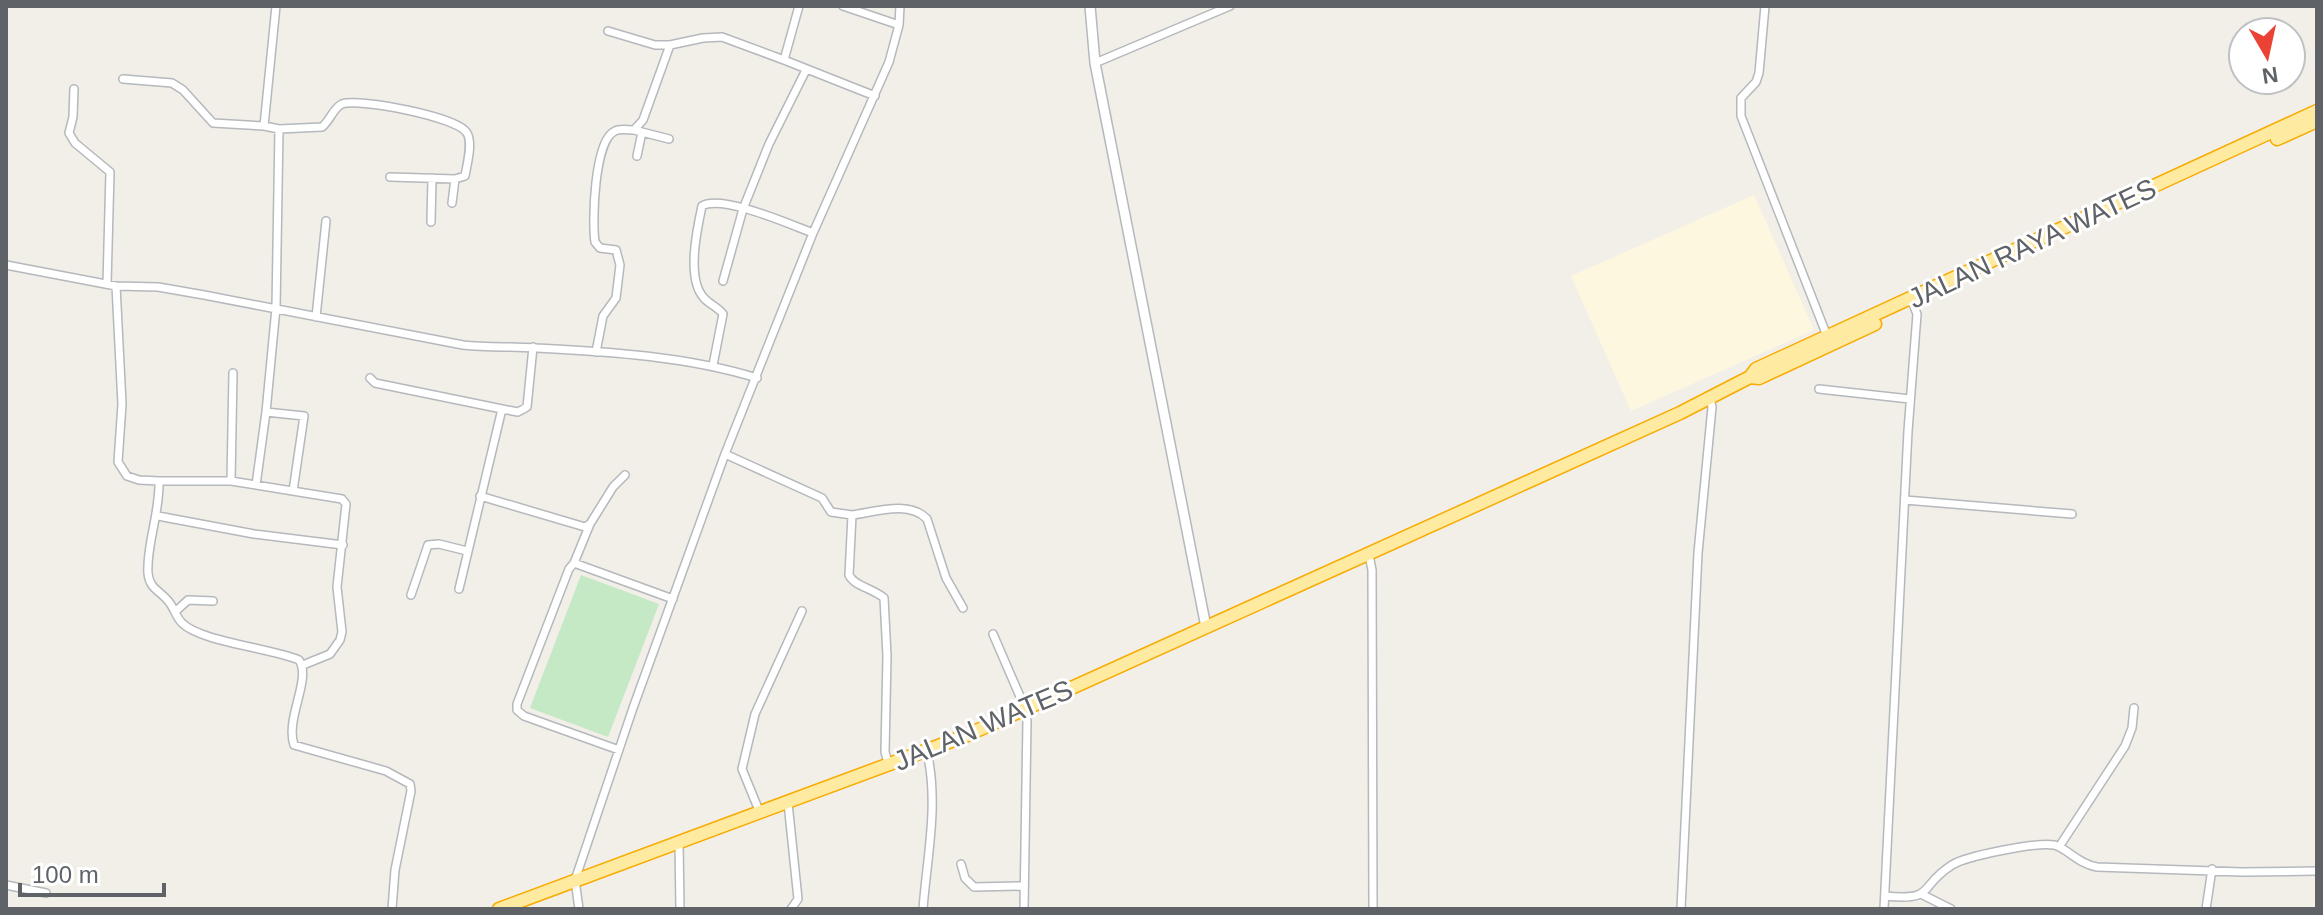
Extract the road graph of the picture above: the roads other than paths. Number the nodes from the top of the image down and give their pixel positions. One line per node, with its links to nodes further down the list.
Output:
1 (276, 6): 19 (street)
2 (799, 6): 11 (street)
3 (843, 6): 8 (street)
4 (900, 6): 8 (street)
5 (1090, 6): 12 (street)
6 (1230, 6): 12 (street)
7 (1765, 6): 38 (street)
8 (899, 25): 16 (street)
9 (608, 31): 10 (street)
10 (670, 45): 11 (street); 21 (street)
11 (784, 60): 13 (street)
12 (1095, 63): 75 (street)
13 (806, 70): 16 (street); 28 (street)
14 (123, 79): 19 (street)
15 (74, 89): 34 (street)
16 (875, 96): 31 (street)
17 (2317, 111): 35 (highway, JALAN RAYA WATES)
18 (2317, 121): 35 (highway, JALAN RAYA WATES)
19 (264, 126): 20 (street)
20 (279, 129): 26 (street); 36 (street)
21 (638, 131): 22 (street); 23 (street); 40 (street)
22 (669, 139)
23 (637, 156)
24 (390, 177): 25 (street)
25 (432, 178): 26 (street); 30 (street)
26 (455, 179): 27 (street)
27 (452, 203)
28 (743, 209): 31 (street); 33 (street); 41 (street)
29 (326, 221): 37 (street)
30 (431, 222)
31 (813, 233): 45 (street)
32 (6, 265): 34 (street)
33 (723, 281)
34 (111, 285): 36 (street); 53 (street)
35 (1912, 302): 38 (highway, JALAN RAYA WATES); 43 (highway, JALAN RAYA WATES); 48 (street)
36 (276, 308): 37 (street); 50 (street)
37 (316, 317): 39 (street)
38 (1827, 336): 43 (highway, JALAN RAYA WATES)
39 (533, 347): 40 (street); 49 (street)
40 (596, 352): 41 (street)
41 (713, 365): 45 (street)
42 (233, 373): 54 (street)
43 (1750, 377): 47 (highway, JALAN RAYA WATES)
44 (370, 378): 49 (street)
45 (757, 378): 51 (street)
46 (1819, 389): 48 (street)
47 (1710, 398): 62 (highway, JALAN RAYA WATES); 104 (street)
48 (1910, 399): 58 (street)
49 (502, 409): 57 (street)
50 (266, 412): 55 (street); 56 (street)
51 (725, 454): 60 (street); 70 (street)
52 (625, 475): 63 (street)
53 (159, 481): 54 (street); 61 (street)
54 (231, 481): 55 (street)
55 (256, 485): 56 (street)
56 (293, 491): 64 (street)
57 (480, 496): 63 (street); 65 (street)
58 (1905, 500): 59 (street); 95 (street)
59 (2072, 514)
60 (852, 515): 72 (street); 82 (street)
61 (158, 516): 64 (street); 74 (street)
62 (1456, 516): 66 (highway, JALAN WATES)
63 (590, 524): 67 (street)
64 (343, 545): 77 (street)
65 (467, 551): 68 (street); 69 (street)
66 (1369, 555): 75 (highway, JALAN WATES); 103 (street)
67 (574, 563): 70 (street); 80 (street)
68 (459, 589)
69 (411, 595)
70 (673, 599): 80 (street)
71 (213, 601): 74 (street)
72 (963, 608)
73 (802, 611): 84 (street)
74 (175, 612): 77 (street)
75 (1206, 627): 78 (highway, JALAN WATES)
76 (993, 634): 78 (street)
77 (303, 665): 96 (street)
78 (1025, 708): 81 (highway, JALAN WATES); 92 (street)
79 (2134, 708): 86 (street)
80 (619, 750): 90 (street)
81 (927, 752): 82 (highway, JALAN WATES); 101 (street)
82 (889, 766): 83 (highway, JALAN WATES)
83 (788, 803): 84 (highway, JALAN WATES); 100 (street)
84 (760, 813): 85 (highway, JALAN WATES)
85 (679, 843): 90 (highway, JALAN WATES); 99 (street)
86 (2059, 847): 88 (street); 94 (street)
87 (961, 864): 92 (street)
88 (2212, 869): 89 (street); 107 (street)
89 (2317, 871)
90 (575, 880): 97 (highway, JALAN WATES); 98 (street)
91 (6, 885): 93 (street)
92 (1022, 886): 102 (street)
93 (46, 893)
94 (1923, 895): 95 (street); 106 (street)
95 (1885, 896): 105 (street)
96 (392, 909)
97 (499, 909)
98 (579, 909)
99 (680, 909)
100 (791, 909)
101 (923, 909)
102 (1024, 909)
103 (1373, 909)
104 (1681, 909)
105 (1884, 909)
106 (1951, 909)
107 (2206, 909)

